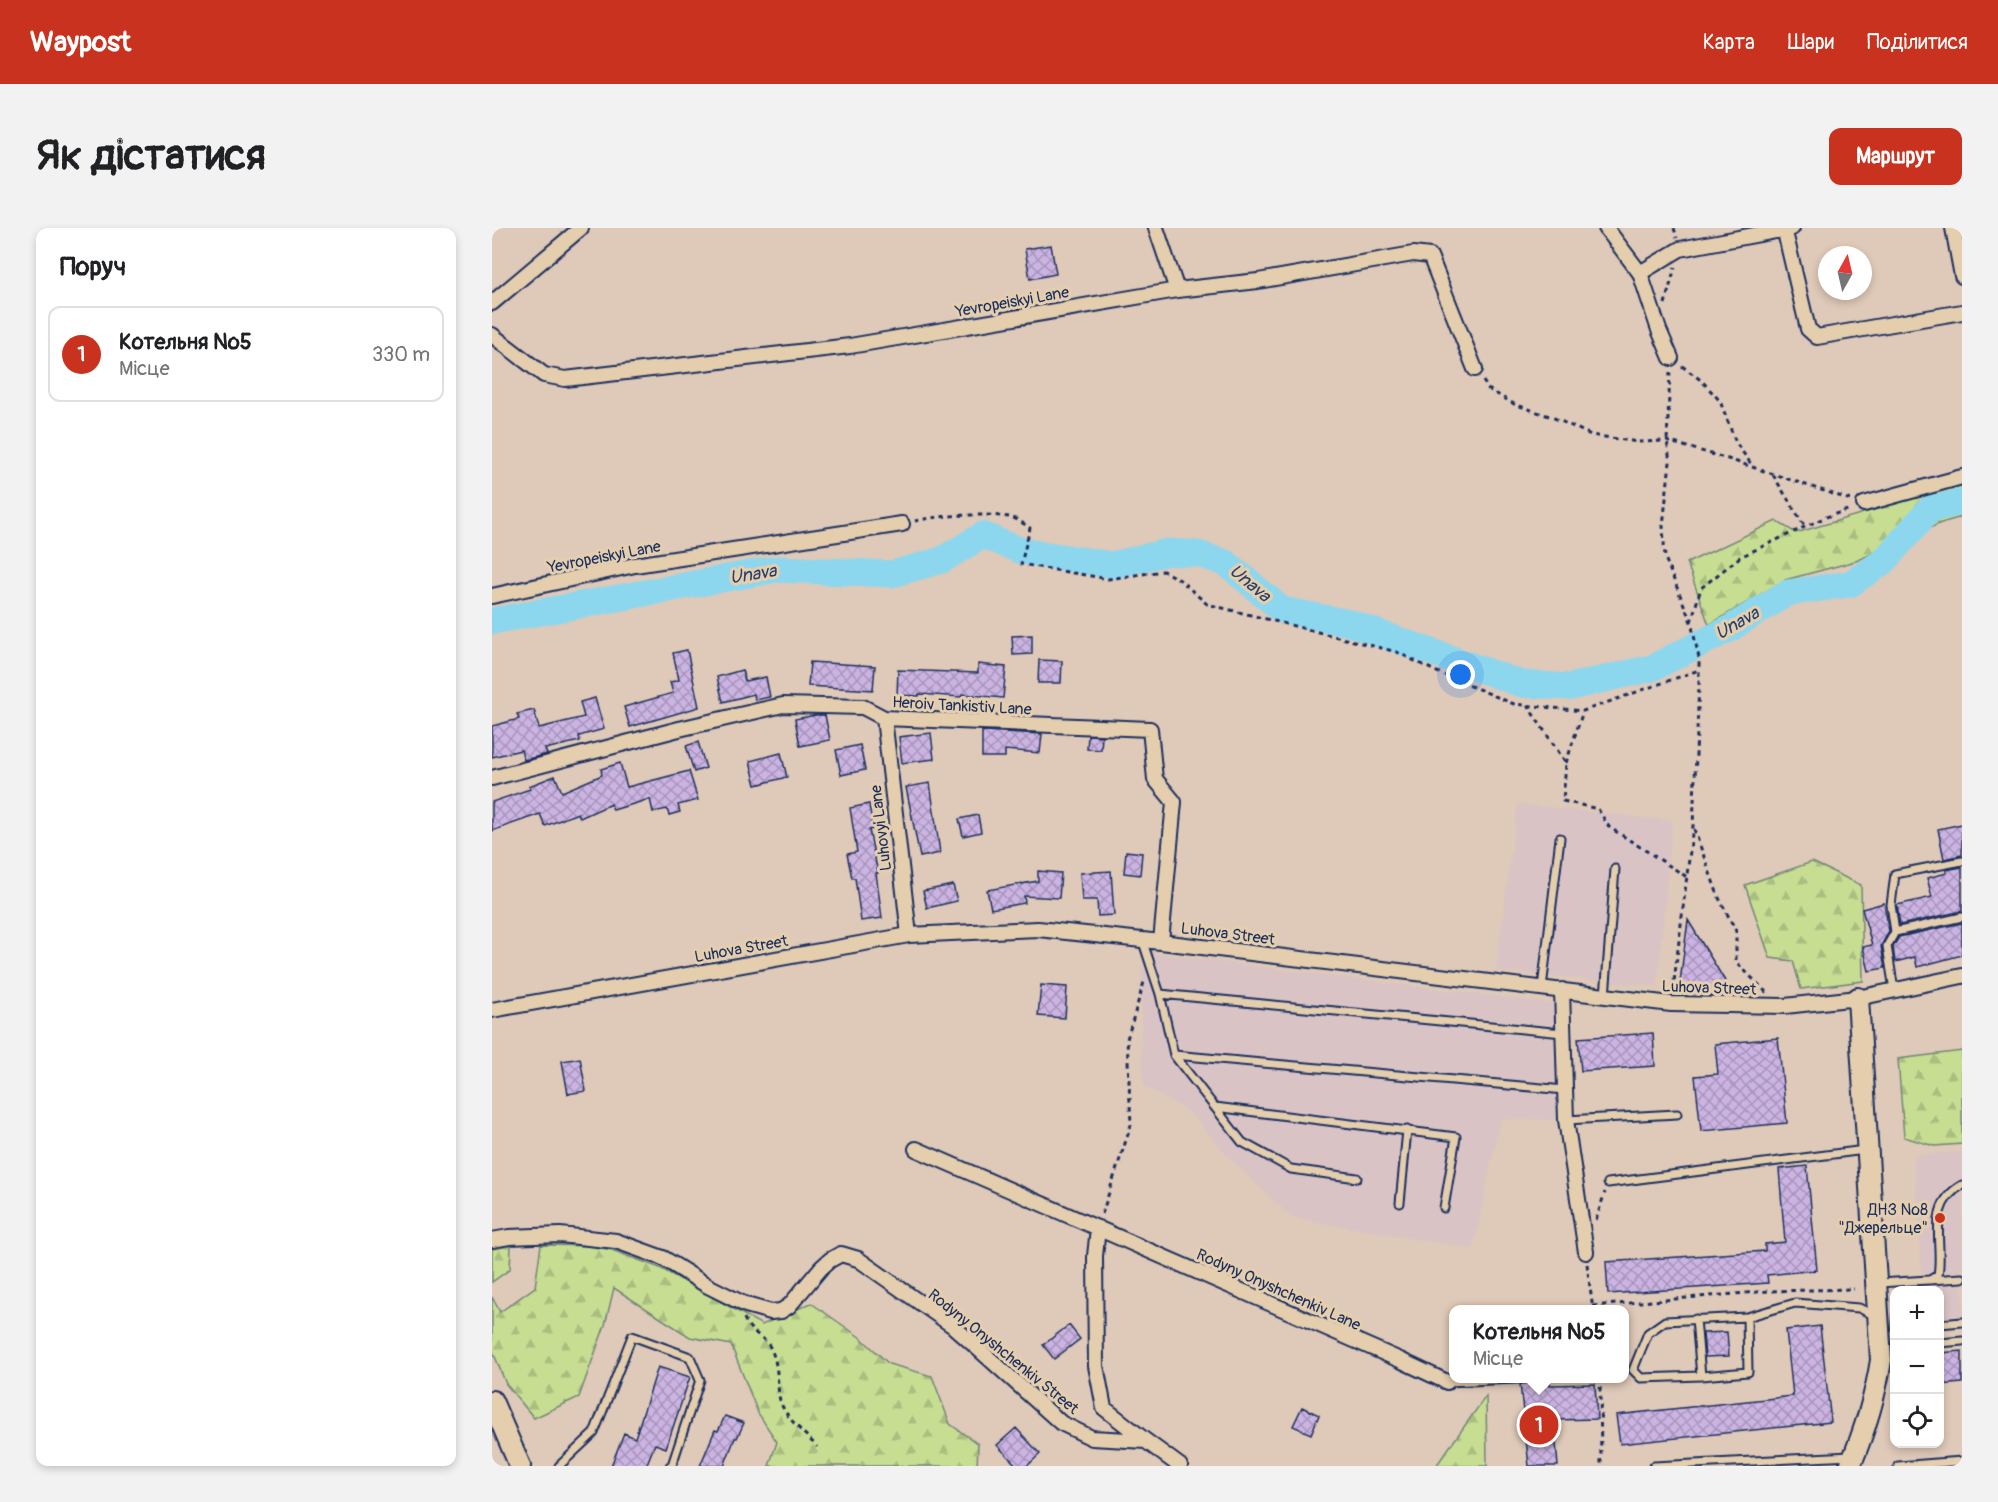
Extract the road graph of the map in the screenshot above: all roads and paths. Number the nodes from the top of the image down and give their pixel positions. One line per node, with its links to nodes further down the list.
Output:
1 (581, 228): 11 (street)
2 (1156, 228): 10 (street)
3 (1606, 228): 8 (street)
4 (1674, 228): 7 (path)
5 (1953, 228): 9 (street)
6 (1787, 229): 7 (street); 12 (street)
7 (1680, 249): 8 (street); 13 (path)
8 (1640, 273): 13 (street)
9 (1962, 276)
10 (1177, 290): 14 (street, Yevropeiskyi Lane); 16 (street, Yevropeiskyi Lane)
11 (492, 303)
12 (1962, 312)
13 (1659, 330): 15 (street)
14 (492, 335)
15 (1671, 358): 17 (path); 18 (path)
16 (1475, 369): 17 (path)
17 (1667, 441): 18 (path); 25 (path)
18 (1754, 468): 19 (path)
19 (1773, 475): 21 (path); 23 (path)
20 (1962, 477): 21 (street)
21 (1864, 504): 23 (path)
22 (902, 525): 24 (street, Yevropeiskyi Lane); 27 (path)
23 (1804, 527): 25 (path)
24 (492, 596)
25 (1691, 622): 26 (path)
26 (1699, 670): 28 (path); 32 (path)
27 (1527, 705): 28 (path); 30 (path)
28 (1583, 711): 30 (path)
29 (884, 718): 31 (street, Heroiv Tankistiv Lane); 39 (street, Luhovyi Lane); 41 (street, Heroiv Tankistiv Lane)
30 (1566, 763): 36 (path)
31 (492, 778)
32 (1693, 826): 36 (path); 48 (path)
33 (1560, 838): 44 (lane)
34 (1962, 861): 38 (lane)
35 (1615, 869): 49 (lane)
36 (1687, 877): 51 (path)
37 (1962, 917): 38 (lane)
38 (1895, 932): 46 (lane)
39 (909, 935): 40 (street, Luhova Street); 52 (street, Luhova Street)
40 (1142, 939): 41 (street, Luhova Street); 42 (lane)
41 (1161, 942): 44 (street, Luhova Street)
42 (1150, 963): 47 (lane); 68 (path)
43 (1962, 976): 46 (street, Luhova Street)
44 (1542, 988): 45 (street, Luhova Street)
45 (1562, 990): 49 (street, Luhova Street); 53 (street)
46 (1894, 990): 50 (street, Luhova Street)
47 (1160, 994): 53 (lane); 54 (lane)
48 (1768, 994)
49 (1605, 996): 51 (street, Luhova Street)
50 (1858, 998): 51 (street, Luhova Street); 61 (street)
51 (1671, 1004)
52 (492, 1010)
53 (1563, 1034): 55 (street)
54 (1174, 1055): 55 (lane); 56 (lane)
55 (1565, 1090): 58 (street)
56 (1215, 1107): 59 (lane); 62 (lane)
57 (1677, 1114): 58 (lane)
58 (1566, 1120): 70 (street)
59 (1407, 1130): 65 (lane); 66 (lane)
60 (916, 1149): 68 (street, Rodyny Onyshchenkiv Lane)
61 (1868, 1150): 63 (lane); 73 (street)
62 (1357, 1178)
63 (1608, 1182): 67 (path)
64 (1962, 1185): 72 (lane)
65 (1401, 1203)
66 (1444, 1208)
67 (1595, 1222)
68 (1098, 1228): 86 (street, Rodyny Onyshchenkiv Lane); 89 (street)
69 (492, 1240): 75 (street, Rodyny Onyshchenkiv Street)
70 (1586, 1252): 76 (path)
71 (1962, 1278): 73 (lane)
72 (1930, 1281)
73 (1877, 1283): 82 (street)
74 (1854, 1289): 77 (path)
75 (746, 1305): 89 (street, Rodyny Onyshchenkiv Street); 90 (path)
76 (1593, 1305)
77 (1624, 1305)
78 (1747, 1317): 79 (lane); 82 (lane); 85 (lane)
79 (1696, 1319): 85 (lane); 85 (lane)
80 (1962, 1322): 81 (lane)
81 (1944, 1324)
82 (1882, 1326): 91 (street)
83 (1962, 1341): 84 (lane)
84 (1944, 1343)
85 (1701, 1376)
86 (1447, 1382)
87 (1600, 1383): 99 (path)
88 (492, 1401): 95 (street)
89 (1146, 1441): 98 (street)
90 (817, 1447)
91 (1852, 1461): 93 (lane)
92 (1962, 1461): 101 (lane)
93 (1721, 1464): 94 (lane)
94 (1691, 1465): 100 (lane)
95 (520, 1466)
96 (559, 1466): 97 (lane)
97 (671, 1466)
98 (1180, 1466)
99 (1601, 1466)
100 (1654, 1466)
101 (1898, 1466)

